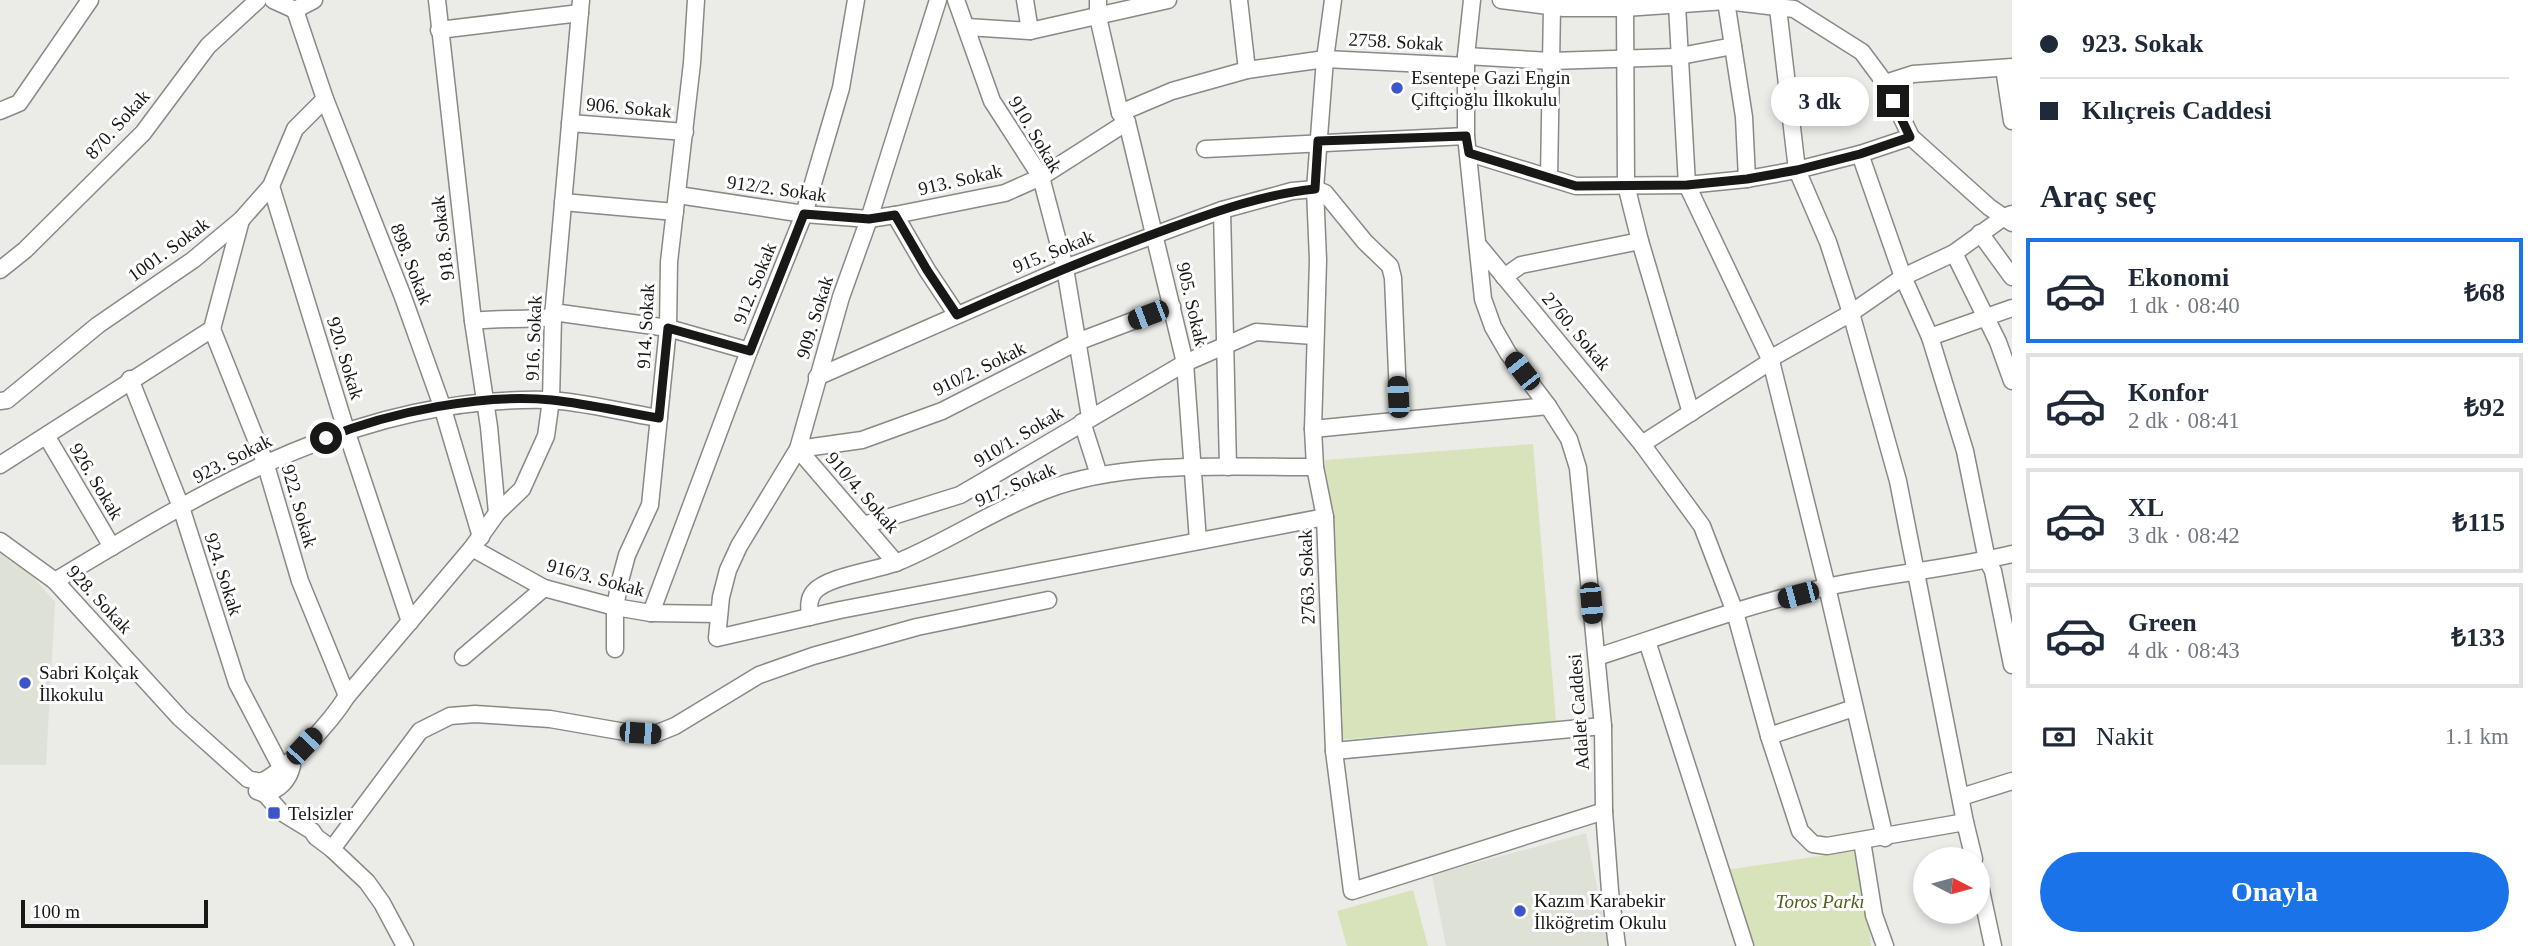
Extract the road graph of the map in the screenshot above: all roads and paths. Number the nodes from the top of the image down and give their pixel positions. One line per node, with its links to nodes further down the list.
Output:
1 (90, 0): 38 (street)
2 (258, 0): 70 (street, 870. Sokak)
3 (273, 0): 23 (street)
4 (314, 0): 23 (street)
5 (437, 0): 26 (street, 918. Sokak)
6 (696, 0): 42 (street, 914. Sokak)
7 (856, 0): 61 (street, 912. Sokak)
8 (938, 0): 64 (street, 909. Sokak)
9 (956, 0): 25 (street, 910. Sokak)
10 (1025, 0): 27 (street)
11 (1098, 0): 24 (street, 905. Sokak)
12 (1168, 0): 24 (street)
13 (1239, 0): 35 (street)
14 (1332, 0): 30 (street, 2763. Sokak)
15 (1472, 0): 32 (street, Adalet Caddesi)
16 (1502, 0): 18 (street)
17 (1726, 1): 19 (street); 20 (street); 28 (street)
18 (1560, 5): 22 (street); 33 (street)
19 (1677, 5): 22 (street); 29 (street)
20 (1790, 6): 36 (street); 49 (street)
21 (581, 7): 26 (street); 41 (street, 916. Sokak)
22 (1625, 8): 31 (street)
23 (295, 10): 37 (street, 898. Sokak)
24 (1098, 17): 27 (street); 39 (street, 905. Sokak)
25 (967, 27): 27 (street); 50 (street, 910. Sokak)
26 (439, 30): 84 (street, 918. Sokak)
27 (1030, 31)
28 (1733, 46): 29 (street, 2758. Sokak); 52 (street)
29 (1681, 56): 31 (street, 2758. Sokak); 53 (street)
30 (1325, 59): 32 (street, 2758. Sokak); 35 (street, 913. Sokak); 45 (street, 2763. Sokak)
31 (1625, 59): 33 (street, 2758. Sokak); 55 (street)
32 (1466, 61): 33 (street, 2758. Sokak); 43 (street, Adalet Caddesi)
33 (1551, 61): 51 (street)
34 (2008, 68): 36 (street); 40 (street)
35 (1247, 70): 39 (street, 913. Sokak)
36 (1885, 83): 44 (street)
37 (325, 99): 54 (street, 1001. Sokak); 100 (street, 898. Sokak)
38 (0, 111)
39 (1123, 118): 50 (street, 913. Sokak); 67 (street, 905. Sokak)
40 (2012, 121)
41 (570, 123): 42 (street, 906. Sokak); 58 (street, 916. Sokak)
42 (685, 132): 57 (street, 914. Sokak)
43 (1466, 136): 45 (street); 47 (street, Adalet Caddesi)
44 (1910, 137): 48 (street); 63 (street)
45 (1318, 141): 46 (street); 56 (street, 2763. Sokak)
46 (1205, 149)
47 (1469, 153): 51 (street); 69 (street, Adalet Caddesi)
48 (1860, 154): 49 (street); 76 (street)
49 (1797, 170): 52 (street); 80 (street)
50 (1041, 177): 62 (street, 913. Sokak); 73 (street, 910. Sokak)
51 (1549, 177): 55 (street)
52 (1747, 179): 53 (street)
53 (1687, 185): 55 (street); 92 (street)
54 (271, 186): 65 (street, 1001. Sokak); 107 (street, 920. Sokak)
55 (1626, 186): 68 (street)
56 (1315, 189): 59 (street, 915. Sokak); 87 (street, 2763. Sokak); 105 (street)
57 (678, 195): 60 (street, 914. Sokak); 61 (street, 912/2. Sokak)
58 (563, 202): 60 (street); 81 (street, 916. Sokak)
59 (1222, 210): 67 (street, 915. Sokak); 90 (street)
60 (675, 212): 85 (street, 914. Sokak)
61 (804, 214): 64 (street, 912/2. Sokak); 91 (street, 912. Sokak)
62 (895, 215): 64 (street, 913. Sokak); 82 (street)
63 (2009, 218): 66 (street)
64 (869, 219): 94 (street, 909. Sokak)
65 (241, 220): 86 (street); 98 (street, 1001. Sokak)
66 (1980, 233): 72 (street); 77 (street)
67 (1154, 234): 73 (street, 915. Sokak); 78 (street, 905. Sokak)
68 (1640, 241): 75 (street); 102 (street)
69 (1479, 246): 75 (street, 2760. Sokak); 101 (street, Adalet Caddesi)
70 (25, 250): 71 (street); 74 (street, 870. Sokak)
71 (0, 253)
72 (1954, 253): 76 (street); 83 (street)
73 (1065, 268): 82 (street, 915. Sokak); 89 (street, 910. Sokak)
74 (0, 270)
75 (1504, 277): 109 (street, 2760. Sokak)
76 (1903, 277): 80 (street); 88 (street)
77 (2012, 277)
78 (1172, 306): 89 (street, 910/2. Sokak); 93 (street, 905. Sokak)
79 (2012, 308): 83 (street)
80 (1851, 313): 92 (street); 128 (street)
81 (553, 315): 84 (street); 85 (street); 97 (street, 916. Sokak)
82 (957, 315): 94 (street, 915. Sokak)
83 (1987, 318): 88 (street); 96 (street)
84 (473, 321): 99 (street, 918. Sokak)
85 (668, 328): 91 (street); 103 (street, 914. Sokak)
86 (212, 329): 95 (street); 111 (street, 922. Sokak)
87 (1314, 336): 90 (street, 910/1. Sokak); 106 (street, 2763. Sokak)
88 (1930, 337): 126 (street)
89 (1077, 342): 104 (street, 910. Sokak); 110 (street, 910/2. Sokak)
90 (1225, 348): 93 (street, 910/1. Sokak); 114 (street)
91 (750, 351): 135 (street, 912. Sokak)
92 (1771, 361): 102 (street); 130 (street)
93 (1185, 363): 104 (street, 910/1. Sokak); 113 (street, 905. Sokak)
94 (817, 377): 110 (street, 909. Sokak)
95 (130, 379): 108 (street); 117 (street, 924. Sokak)
96 (2012, 382)
97 (551, 400): 99 (street, 923. Sokak); 103 (street, 923. Sokak); 118 (street, 916. Sokak)
98 (0, 401)
99 (483, 401): 100 (street, 923. Sokak); 118 (street, 918. Sokak)
100 (442, 406): 107 (street, 923. Sokak); 123 (street, 898. Sokak)
101 (1548, 406): 105 (street); 142 (street, Adalet Caddesi)
102 (1691, 413): 109 (street)
103 (659, 418): 133 (street, 914. Sokak)
104 (1086, 420): 116 (street, 910. Sokak); 120 (street, 910/1. Sokak)
105 (1399, 421): 106 (street)
106 (1313, 429): 115 (street, 2763. Sokak)
107 (346, 430): 111 (street, 923. Sokak); 138 (street, 920. Sokak)
108 (47, 437): 112 (street); 124 (street, 926. Sokak)
109 (1642, 444): 134 (street, 2760. Sokak)
110 (798, 449): 120 (street, 910/4. Sokak); 136 (street, 909. Sokak)
111 (265, 462): 117 (street, 923. Sokak); 144 (street, 922. Sokak)
112 (0, 465)
113 (1194, 467): 114 (street, 917. Sokak); 116 (street, 917. Sokak); 122 (street, 905. Sokak)
114 (1228, 467): 115 (street, 917. Sokak)
115 (1314, 467): 119 (street, 2763. Sokak)
116 (1099, 475): 127 (street, 917. Sokak)
117 (181, 507): 124 (street, 923. Sokak); 151 (street, 924. Sokak)
118 (497, 513): 123 (street, 916. Sokak)
119 (1325, 517): 122 (street); 148 (street, 2763. Sokak)
120 (864, 526): 127 (street, 910/4. Sokak)
121 (0, 541): 129 (street, 928. Sokak)
122 (1198, 541): 137 (street)
123 (476, 543): 131 (street, 916/3. Sokak); 138 (street, 916. Sokak)
124 (112, 547): 129 (street, 923. Sokak)
125 (2012, 554): 126 (street)
126 (1987, 560): 128 (street); 143 (street)
127 (896, 563): 137 (street, 917. Sokak)
128 (1916, 573): 130 (street); 154 (street)
129 (55, 581): 149 (street, 928. Sokak)
130 (1826, 587): 134 (street); 145 (street)
131 (544, 588): 133 (street, 916/3. Sokak); 141 (street)
132 (1048, 600): 160 (street)
133 (615, 607): 135 (street, 916/3. Sokak); 140 (street, 914. Sokak)
134 (1735, 612): 139 (street); 147 (street, 2760. Sokak)
135 (651, 613): 136 (street, 916/3. Sokak)
136 (719, 614): 137 (street, 909. Sokak)
137 (810, 617)
138 (410, 622): 144 (street, 916. Sokak)
139 (1647, 641): 142 (street); 164 (street)
140 (615, 649)
141 (463, 657)
142 (1597, 657): 146 (street, Adalet Caddesi)
143 (2012, 665)
144 (347, 696): 150 (street, 916. Sokak)
145 (1854, 708): 147 (street); 157 (street)
146 (1603, 726): 148 (street); 155 (street, Adalet Caddesi)
147 (1769, 736): 158 (street, 2760. Sokak)
148 (1334, 751): 155 (street, 2763. Sokak)
149 (221, 754): 151 (street, 928. Sokak); 153 (street, 928. Sokak)
150 (294, 757): 151 (street, 928. Sokak)
151 (286, 771): 153 (street, 928. Sokak)
152 (2012, 781): 154 (street)
153 (265, 794): 160 (street)
154 (1961, 797): 156 (street)
155 (1604, 811): 163 (street, Adalet Caddesi)
156 (1965, 822): 157 (street, 2760. Sokak); 159 (street)
157 (1885, 838): 158 (street, 2760. Sokak)
158 (1862, 841): 165 (street)
159 (1971, 847)
160 (332, 849): 162 (street)
161 (1988, 924): 166 (street)
162 (405, 946)
163 (1617, 946)
164 (1745, 946)
165 (1885, 946)
166 (1993, 946)

